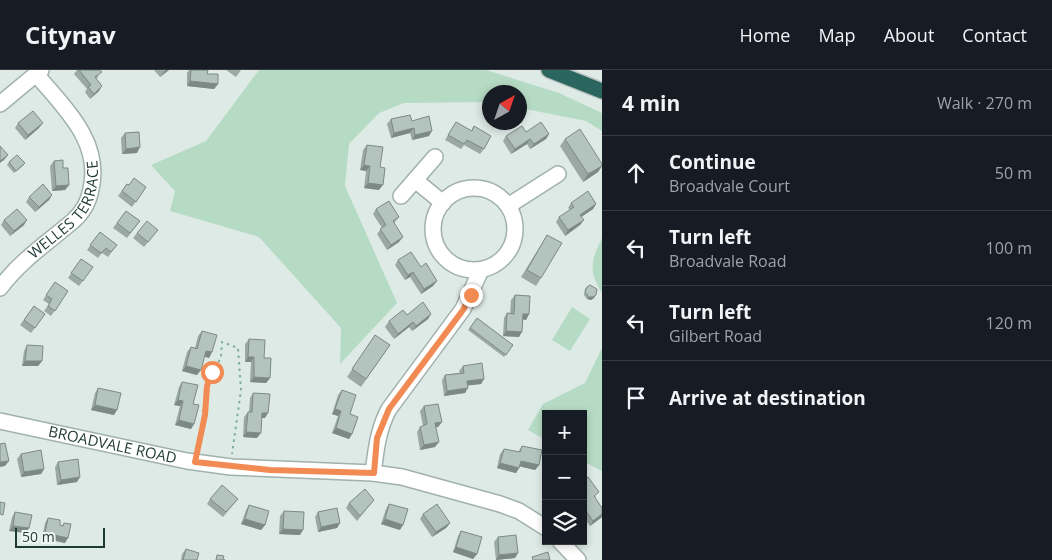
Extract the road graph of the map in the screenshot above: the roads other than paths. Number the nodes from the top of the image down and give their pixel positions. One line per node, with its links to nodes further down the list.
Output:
1 (549, 70): 3 (highway)
2 (39, 72): 4 (street); 12 (street, WELLES TERRACE)
3 (602, 90)
4 (0, 104)
5 (436, 158): 7 (street)
6 (558, 174): 10 (street)
7 (415, 180): 8 (street); 9 (street)
8 (401, 196)
9 (443, 203): 10 (street); 11 (street)
10 (508, 206): 11 (street)
11 (481, 270): 14 (street)
12 (0, 288)
13 (0, 422): 14 (street, BROADVALE ROAD)
14 (374, 473): 15 (street, BROADVALE ROAD)
15 (542, 525)
16 (564, 545): 17 (street)
17 (578, 560)

